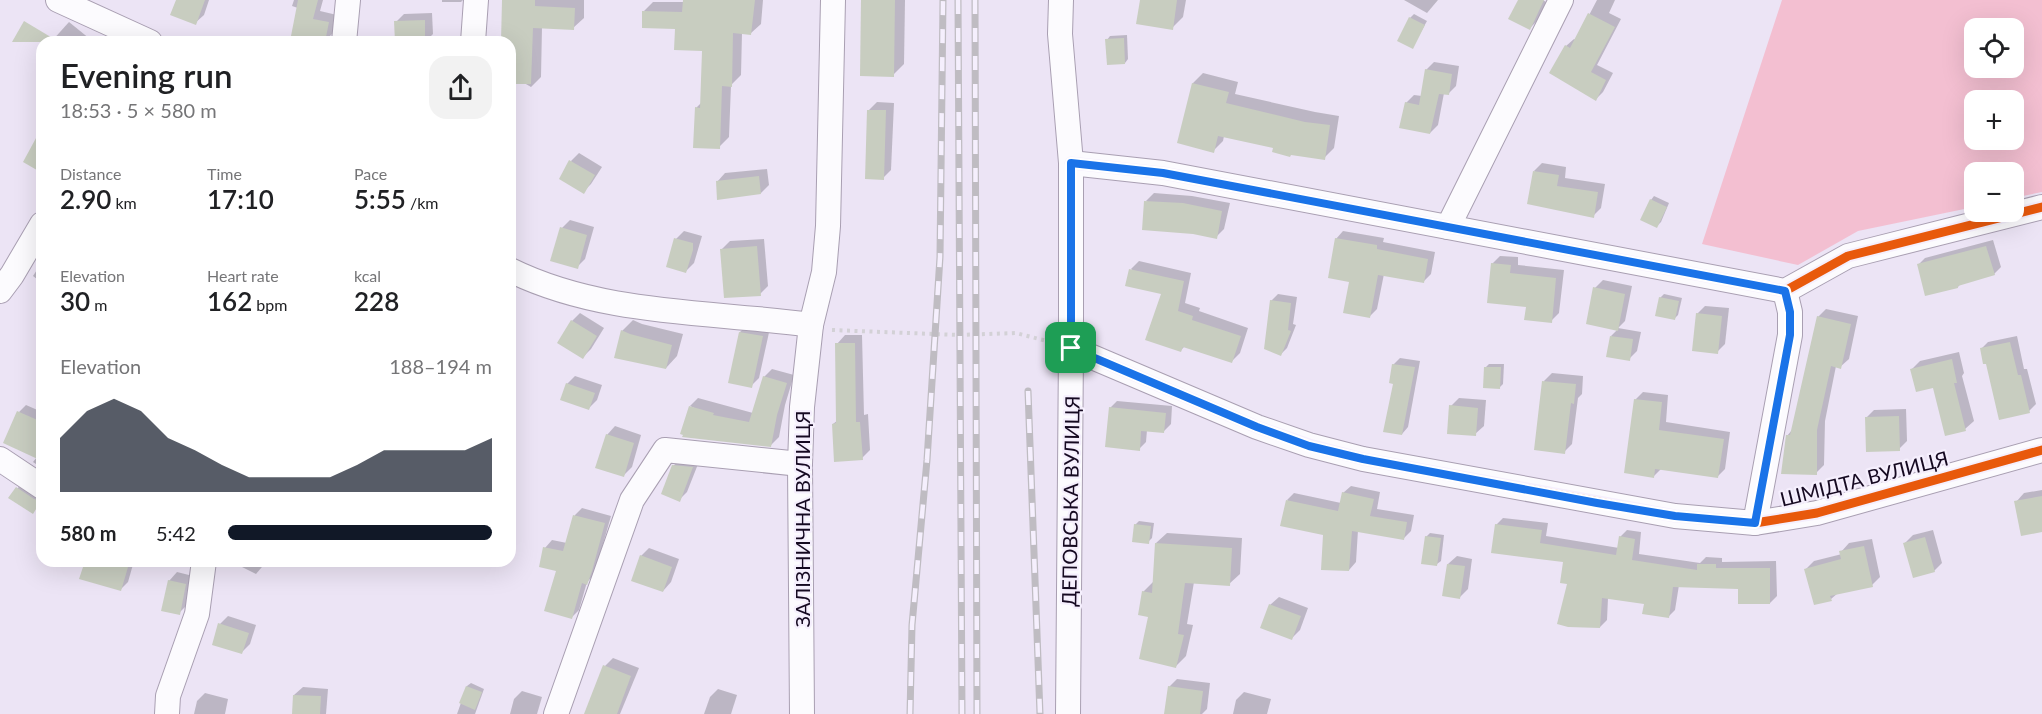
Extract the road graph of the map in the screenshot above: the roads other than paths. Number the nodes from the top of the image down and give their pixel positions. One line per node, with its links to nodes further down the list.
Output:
1 (58, 0): 7 (street)
2 (348, 0): 8 (street)
3 (476, 0): 9 (street)
4 (833, 0): 17 (street, ЗАЛІЗНИЧНА ВУЛИЦЯ)
5 (1061, 0): 10 (street, ДЕПОВСЬКА ВУЛИЦЯ)
6 (1561, 0): 12 (street)
7 (122, 36)
8 (345, 36)
9 (473, 36)
10 (1071, 163): 12 (street); 18 (street, ДЕПОВСЬКА ВУЛИЦЯ)
11 (2042, 207): 16 (street)
12 (1448, 227): 16 (street)
13 (36, 234): 15 (street)
14 (516, 272): 17 (street)
15 (0, 291)
16 (1785, 291): 23 (street)
17 (811, 325): 21 (street, ЗАЛІЗНИЧНА ВУЛИЦЯ)
18 (1071, 348): 23 (street, ШМІДТА ВУЛИЦЯ); 28 (street, ДЕПОВСЬКА ВУЛИЦЯ)
19 (2042, 450): 23 (street, ШМІДТА ВУЛИЦЯ)
20 (0, 459): 22 (street)
21 (800, 464): 26 (street); 27 (street, ЗАЛІЗНИЧНА ВУЛИЦЯ)
22 (36, 483)
23 (1755, 523)
24 (203, 567): 25 (street)
25 (167, 714)
26 (556, 714)
27 (802, 714)
28 (1068, 714)

